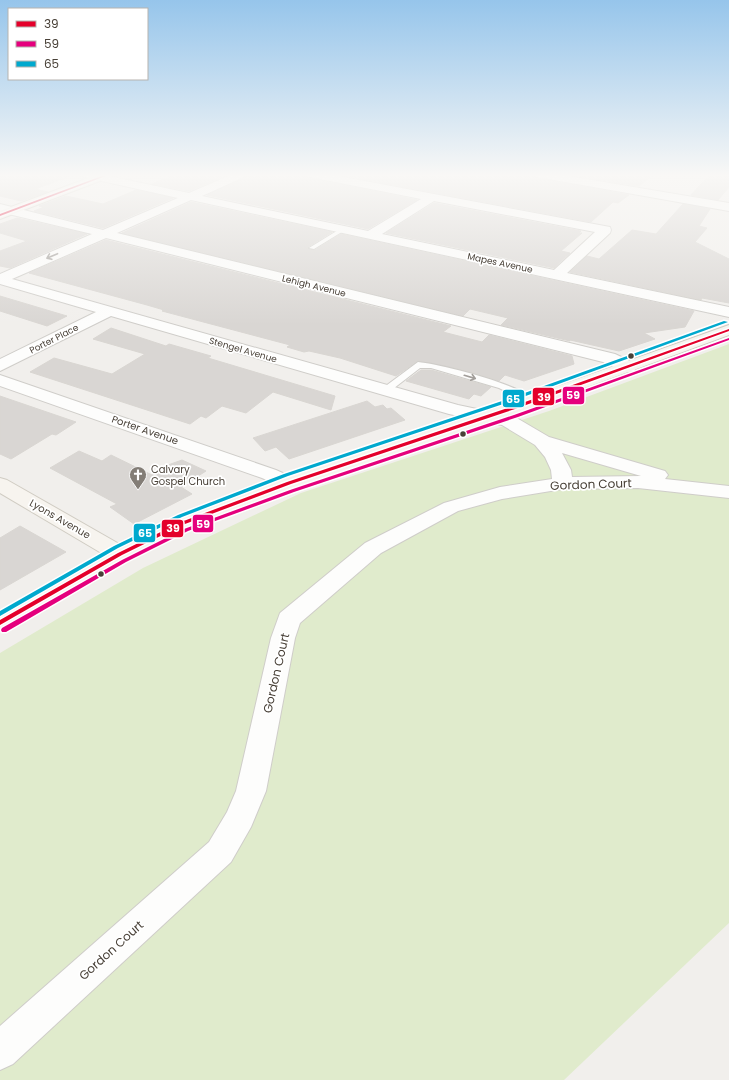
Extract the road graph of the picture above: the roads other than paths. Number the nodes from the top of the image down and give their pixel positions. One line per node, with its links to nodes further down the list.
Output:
1 (62, 224): 7 (street, Lehigh Avenue)
2 (125, 224): 7 (street)
3 (316, 224): 6 (street, Mapes Avenue)
4 (388, 224): 8 (street)
5 (576, 224): 10 (street)
6 (342, 230): 8 (street, Mapes Avenue); 9 (lane)
7 (103, 234): 11 (street, one-way to 11); 16 (street, Lehigh Avenue)
8 (369, 236): 10 (street, Mapes Avenue)
9 (312, 248)
10 (557, 275): 13 (street, Mapes Avenue)
11 (0, 279): 12 (street, Stengel Avenue)
12 (108, 312): 15 (street, Porter Place); 18 (street, Stengel Avenue)
13 (729, 312)
14 (729, 330): 16 (main road)
15 (0, 366)
16 (628, 367): 19 (main road)
17 (0, 380): 22 (street, Porter Avenue)
18 (386, 390): 19 (lane, one-way to 19); 20 (street, Stengel Avenue)
19 (532, 401): 20 (main road)
20 (486, 417): 21 (street, Stengel Avenue); 22 (main road)
21 (542, 441): 23 (street); 25 (street)
22 (289, 483): 27 (main road)
23 (563, 483): 25 (street, Gordon Court); 29 (street, Gordon Court)
24 (0, 484): 27 (main road, Lyons Avenue)
25 (703, 488): 26 (street, Gordon Court)
26 (729, 492)
27 (120, 554): 28 (main road)
28 (0, 623)
29 (0, 1051)

